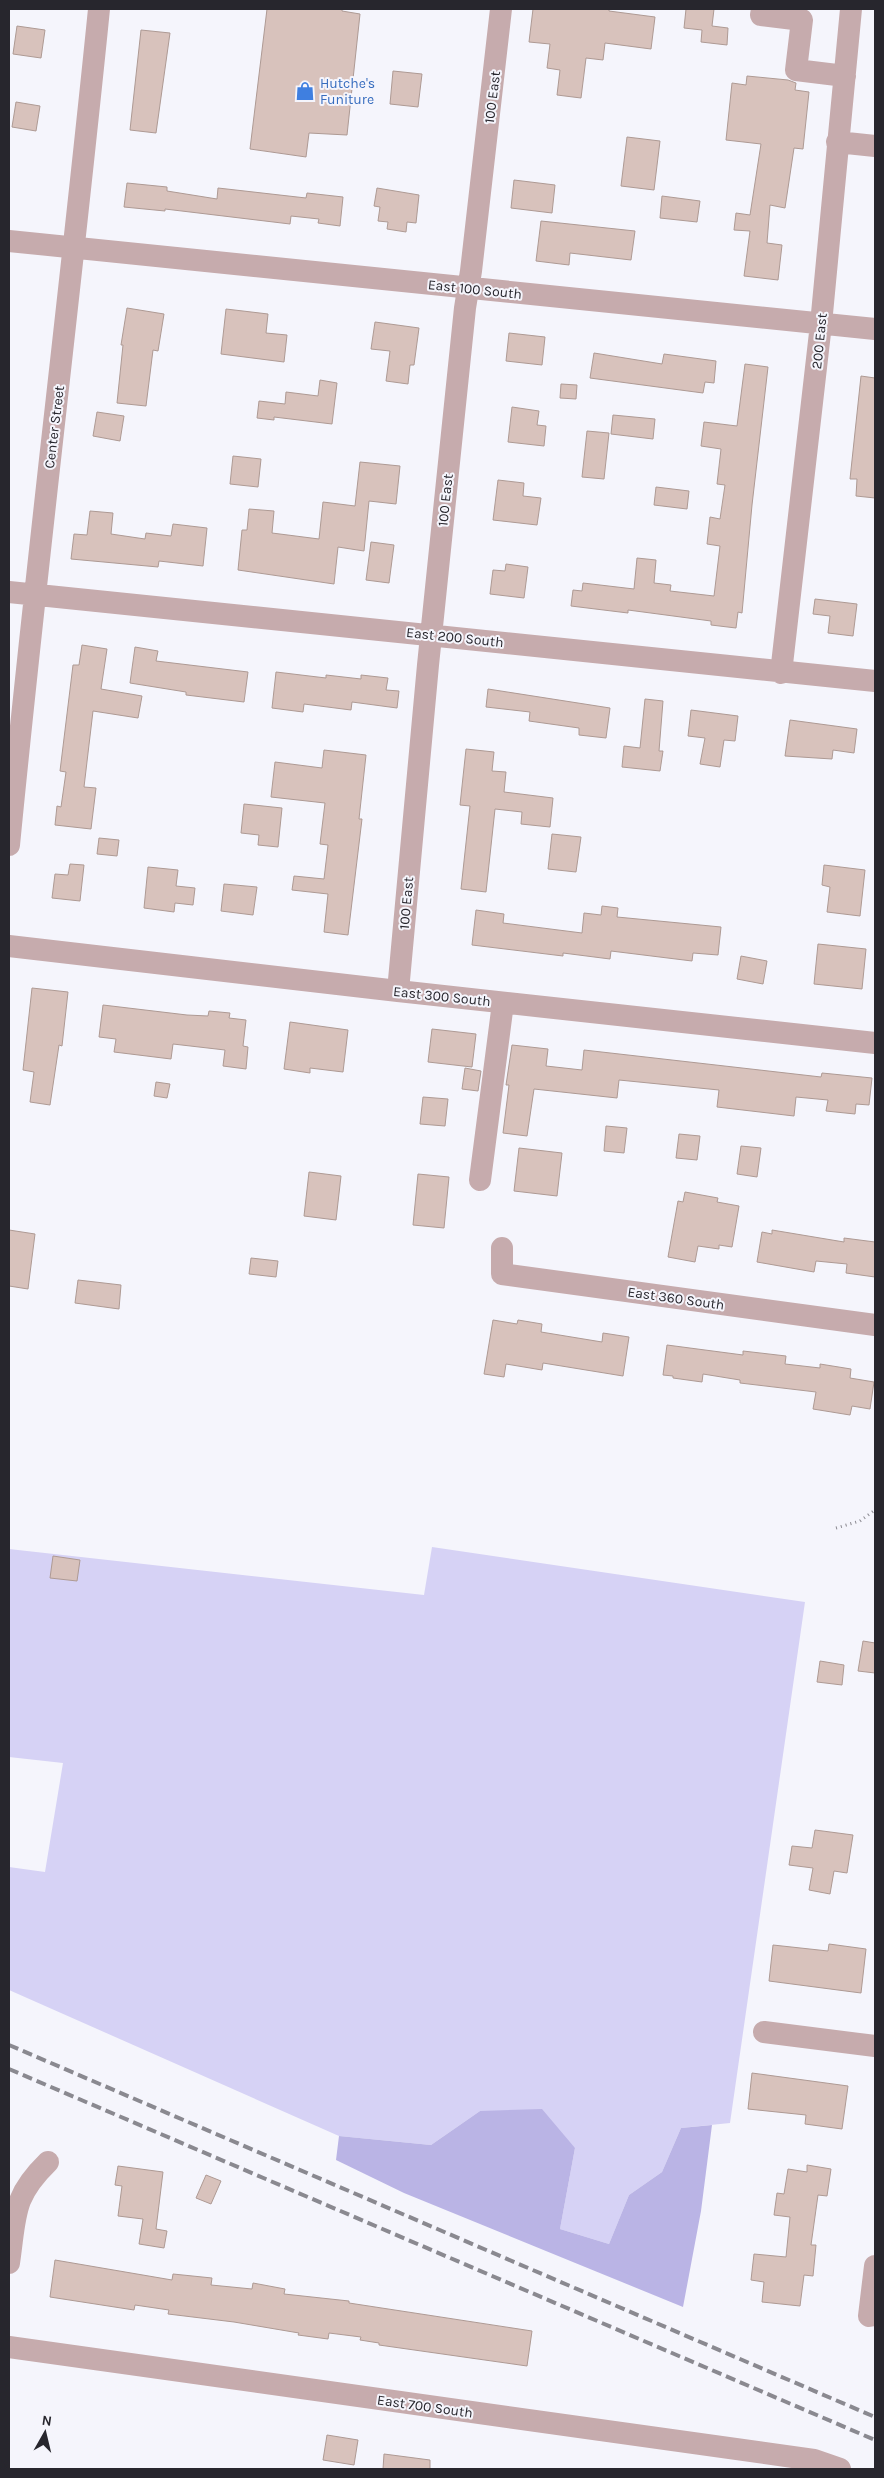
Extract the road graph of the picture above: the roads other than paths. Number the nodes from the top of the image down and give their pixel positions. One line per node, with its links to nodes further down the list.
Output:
1 (99, 9): 9 (street, Center Street)
2 (501, 9): 10 (street, 100 East)
3 (762, 9): 5 (street)
4 (851, 9): 5 (street, 200 East)
5 (845, 76): 6 (street, 200 East)
6 (837, 142): 7 (street); 11 (street, 200 East)
7 (875, 146)
8 (9, 240): 9 (street, East 100 South)
9 (75, 248): 10 (street, East 100 South); 14 (street, Center Street)
10 (468, 289): 11 (street, East 100 South); 15 (street, 100 East)
11 (821, 324): 12 (street, East 100 South); 16 (street, 200 East)
12 (875, 329)
13 (9, 592): 14 (street, East 200 South)
14 (34, 596): 15 (street, East 200 South); 18 (street, Center Street)
15 (431, 634): 16 (street, East 200 South); 20 (street, 100 East)
16 (782, 673): 17 (street, East 200 South)
17 (875, 681)
18 (9, 844)
19 (9, 946): 20 (street, East 300 South)
20 (398, 991): 21 (street, East 300 South)
21 (504, 1003): 22 (street, East 300 South); 23 (street)
22 (875, 1043)
23 (480, 1180)
24 (502, 1248): 25 (street, East 360 South)
25 (875, 1325)
26 (764, 2032): 27 (street)
27 (875, 2046)
28 (48, 2162): 29 (street)
29 (9, 2262)
30 (875, 2266): 31 (street)
31 (872, 2315)
32 (9, 2347): 33 (street, East 700 South)
33 (840, 2469)

